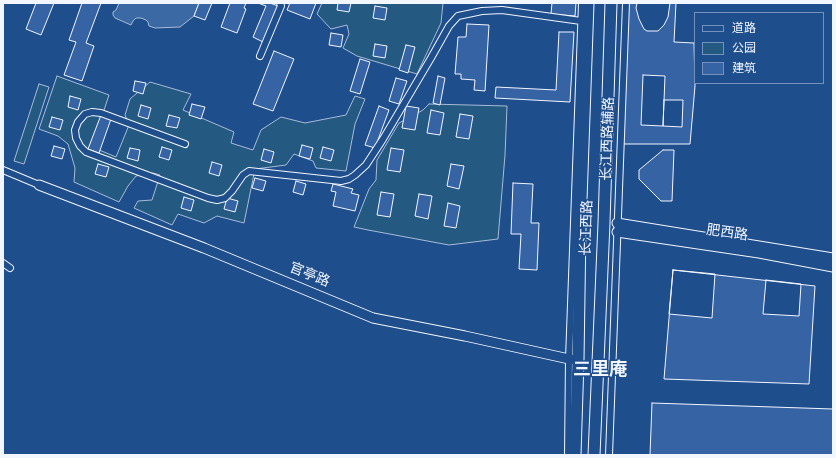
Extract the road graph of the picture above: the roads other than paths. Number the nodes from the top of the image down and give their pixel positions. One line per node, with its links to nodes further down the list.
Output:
1 (280, 3): 7 (street)
2 (582, 3): 6 (street)
3 (588, 3): 16 (highway, 长江西路)
4 (611, 3): 19 (highway, 长江西路)
5 (626, 3): 11 (street, 长江西路辅路)
6 (581, 21): 8 (street); 16 (street)
7 (260, 56)
8 (185, 144)
9 (3, 170): 10 (street)
10 (39, 184): 16 (street, 官亭路)
11 (617, 228): 12 (street, 肥西路); 14 (street, 肥西路); 20 (street, 长江西路辅路)
12 (833, 258)
13 (3, 263): 15 (street)
14 (833, 267)
15 (10, 268)
16 (574, 360): 17 (street); 18 (highway, 长江西路)
17 (568, 455)
18 (575, 455)
19 (594, 455)
20 (608, 455)

